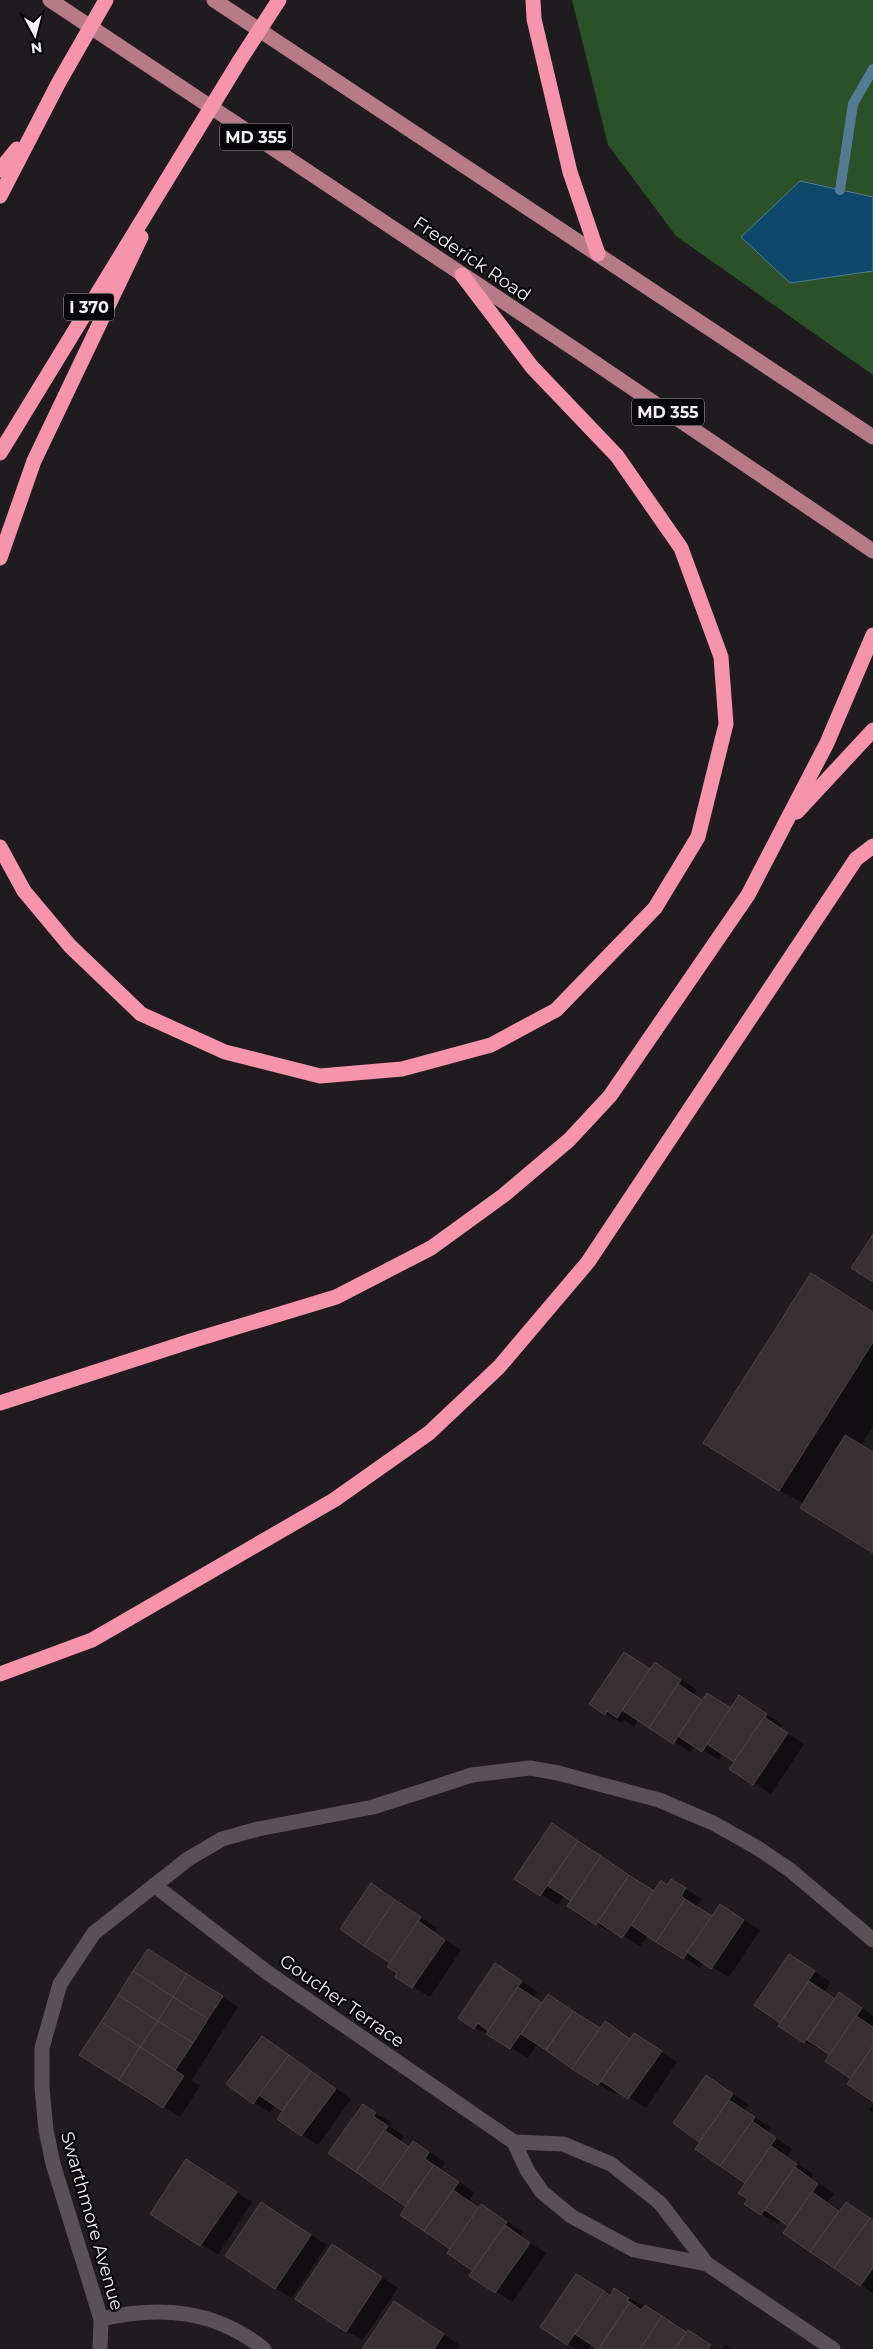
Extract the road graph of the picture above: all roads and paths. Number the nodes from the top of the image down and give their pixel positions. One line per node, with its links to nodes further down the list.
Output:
1 (50, 0): 11 (main road, Frederick Road / MD 355)
2 (106, 0): 6 (highway)
3 (214, 0): 10 (main road)
4 (279, 0): 7 (highway, I 370)
5 (534, 0): 10 (highway)
6 (36, 125): 8 (highway); 9 (highway)
7 (178, 161): 13 (highway, I 370); 15 (highway)
8 (0, 170)
9 (0, 196)
10 (598, 254): 12 (main road)
11 (462, 275): 14 (main road, Frederick Road / MD 355); 20 (highway)
12 (873, 437)
13 (0, 453)
14 (873, 550)
15 (0, 558)
16 (873, 635): 18 (highway)
17 (873, 730): 18 (highway)
18 (784, 826): 21 (highway)
19 (873, 846): 22 (highway)
20 (0, 847)
21 (0, 1403)
22 (0, 1674)
23 (154, 1885): 24 (street, Swarthmore Avenue); 25 (street, Goucher Terrace); 27 (street, Swarthmore Avenue)
24 (873, 1940)
25 (514, 2142): 26 (street); 26 (street)
26 (707, 2264): 30 (street)
27 (101, 2319): 28 (street, Swarthmore Avenue); 29 (street)
28 (100, 2349)
29 (264, 2349)
30 (833, 2349)

